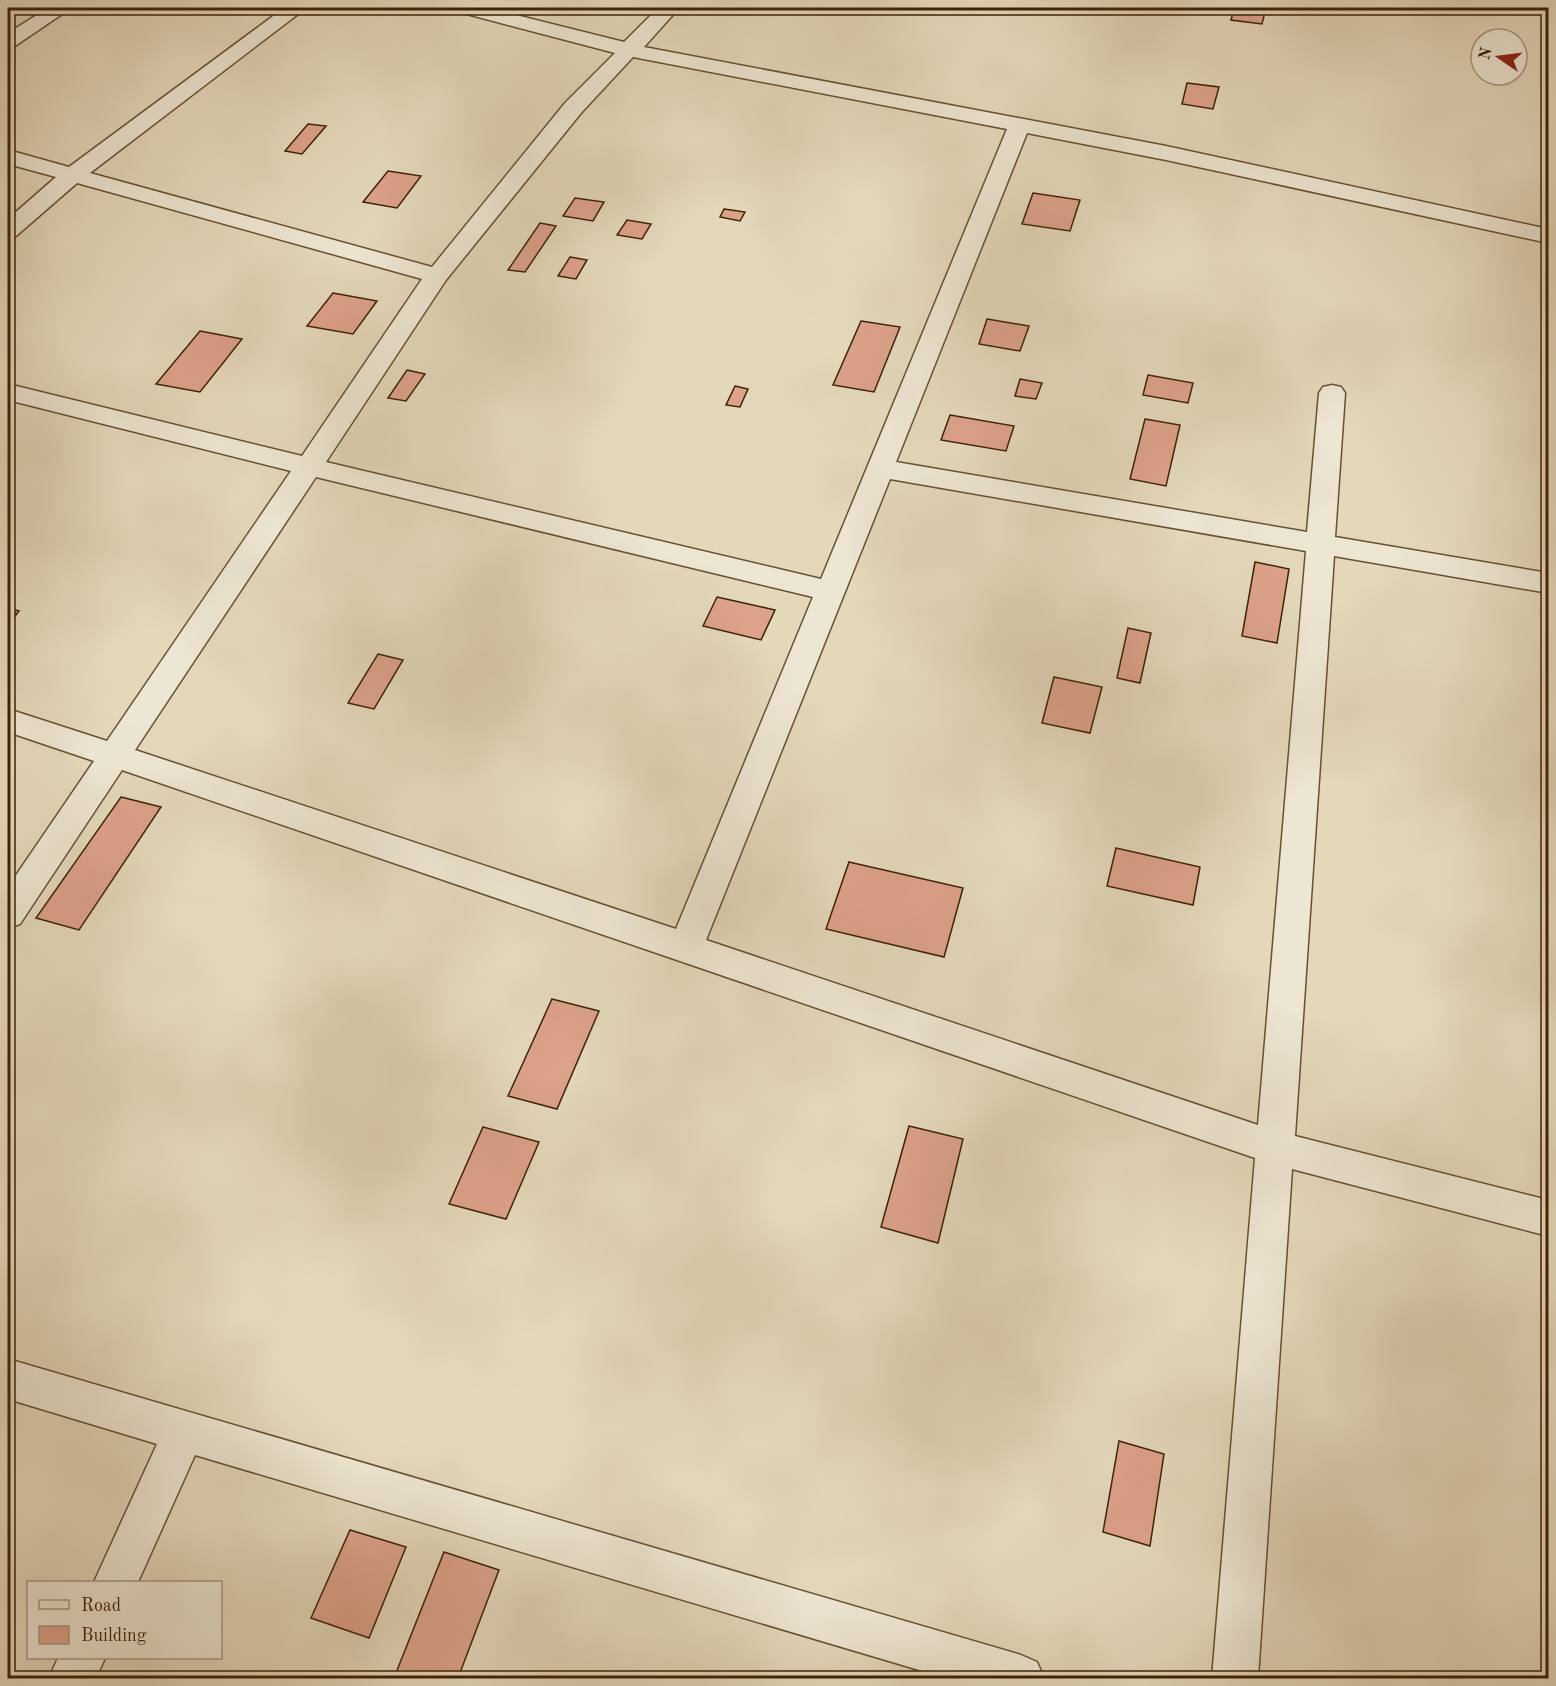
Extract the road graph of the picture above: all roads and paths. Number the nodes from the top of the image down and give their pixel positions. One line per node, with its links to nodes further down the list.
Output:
1 (61, 8): 5 (street)
2 (296, 8): 9 (street)
3 (466, 8): 6 (street)
4 (669, 8): 6 (street)
5 (8, 42)
6 (629, 50): 7 (street); 12 (street)
7 (1020, 124): 11 (street); 16 (street)
8 (8, 157): 9 (street)
9 (73, 175): 10 (street); 12 (street)
10 (8, 231)
11 (1548, 236)
12 (438, 276): 15 (street)
13 (8, 392): 15 (street)
14 (1332, 393): 17 (street)
15 (309, 467): 19 (street); 21 (street)
16 (880, 468): 17 (street); 19 (street)
17 (1320, 544): 18 (street); 24 (street)
18 (1548, 583)
19 (830, 591): 23 (street)
20 (8, 720): 21 (street)
21 (112, 755): 22 (street); 23 (street)
22 (8, 914)
23 (686, 946): 24 (street)
24 (1275, 1148): 25 (street); 32 (street)
25 (1548, 1218)
26 (8, 1379): 27 (street)
27 (184, 1431): 28 (street); 31 (street)
28 (116, 1581)
29 (82, 1659): 30 (street)
30 (72, 1678)
31 (1021, 1678)
32 (1235, 1678)

